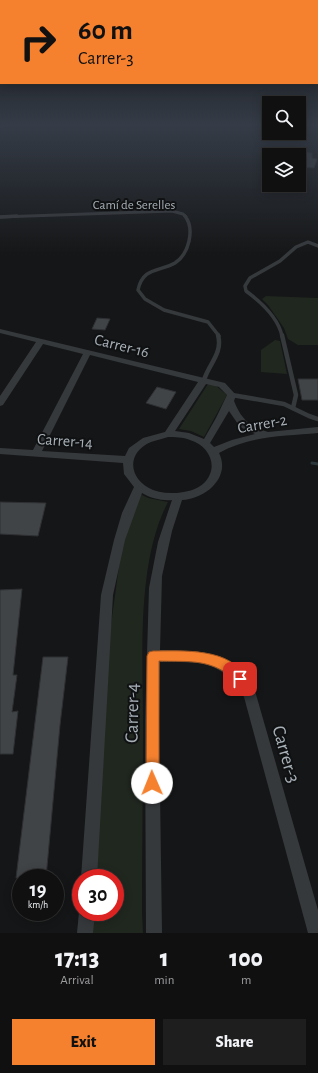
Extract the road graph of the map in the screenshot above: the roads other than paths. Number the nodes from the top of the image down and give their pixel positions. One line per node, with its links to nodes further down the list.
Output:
1 (0, 217): 6 (lane, Camí de Serelles)
2 (318, 246): 9 (lane)
3 (0, 331): 4 (street, Carrer-16)
4 (41, 341): 5 (street, Carrer-16); 8 (street)
5 (88, 352): 6 (street, Carrer-16); 17 (street)
6 (204, 380): 7 (street, Carrer-16); 12 (street)
7 (231, 398): 9 (lane); 13 (street); 14 (street)
8 (0, 403)
9 (293, 408): 10 (lane)
10 (318, 419)
11 (318, 430): 13 (street, Carrer-2)
12 (168, 434): 14 (street); 18 (street)
13 (270, 435): 16 (street, Carrer-2)
14 (205, 444): 16 (street)
15 (0, 451): 17 (street, Carrer-14)
16 (214, 452): 20 (street)
17 (36, 453): 18 (street, Carrer-14)
18 (127, 460): 19 (street)
19 (139, 487): 20 (street); 22 (street, Carrer-4)
20 (178, 498): 21 (street, Carrer-4)
21 (153, 656): 25 (street, Carrer-4); 26 (street, Carrer-3)
22 (90, 869)
23 (87, 921): 24 (street)
24 (86, 933)
25 (154, 933)
26 (316, 933)

